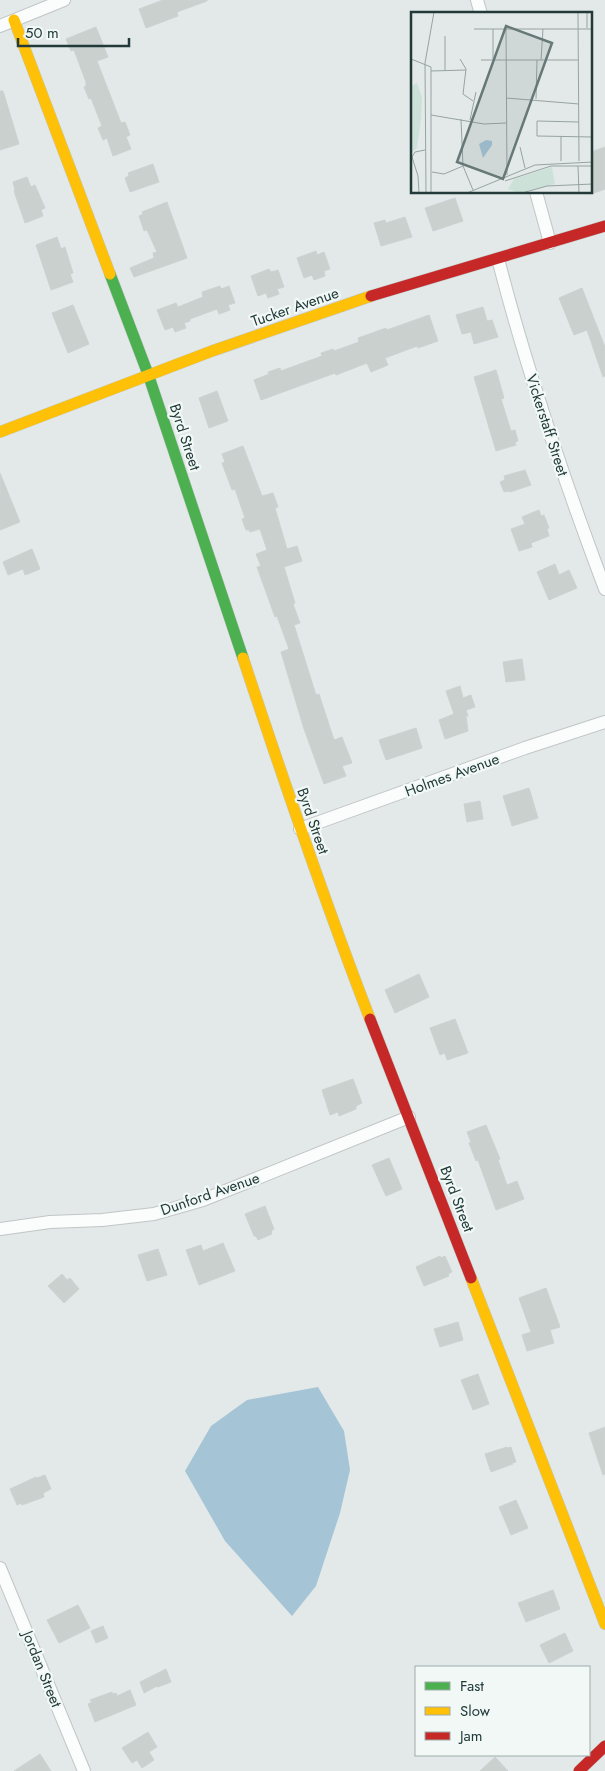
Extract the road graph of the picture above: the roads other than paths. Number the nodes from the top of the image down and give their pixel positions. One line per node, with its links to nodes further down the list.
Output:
1 (64, 0): 2 (street)
2 (14, 20): 3 (street); 8 (street, Byrd Street)
3 (0, 26)
4 (537, 194): 6 (street)
5 (605, 226): 6 (street, Tucker Avenue)
6 (550, 243): 7 (street, Tucker Avenue)
7 (498, 259): 8 (street, Tucker Avenue); 10 (street, Vickerstaff Street)
8 (148, 374): 9 (street, Tucker Avenue); 12 (street, Byrd Street)
9 (0, 432)
10 (605, 589)
11 (605, 722): 12 (street, Holmes Avenue)
12 (300, 829): 13 (street, Byrd Street)
13 (409, 1117): 14 (street, Dunford Avenue); 16 (street, Byrd Street)
14 (0, 1229)
15 (0, 1568): 18 (street, Jordan Street)
16 (605, 1624)
17 (605, 1746): 19 (street)
18 (84, 1771)
19 (579, 1771)

